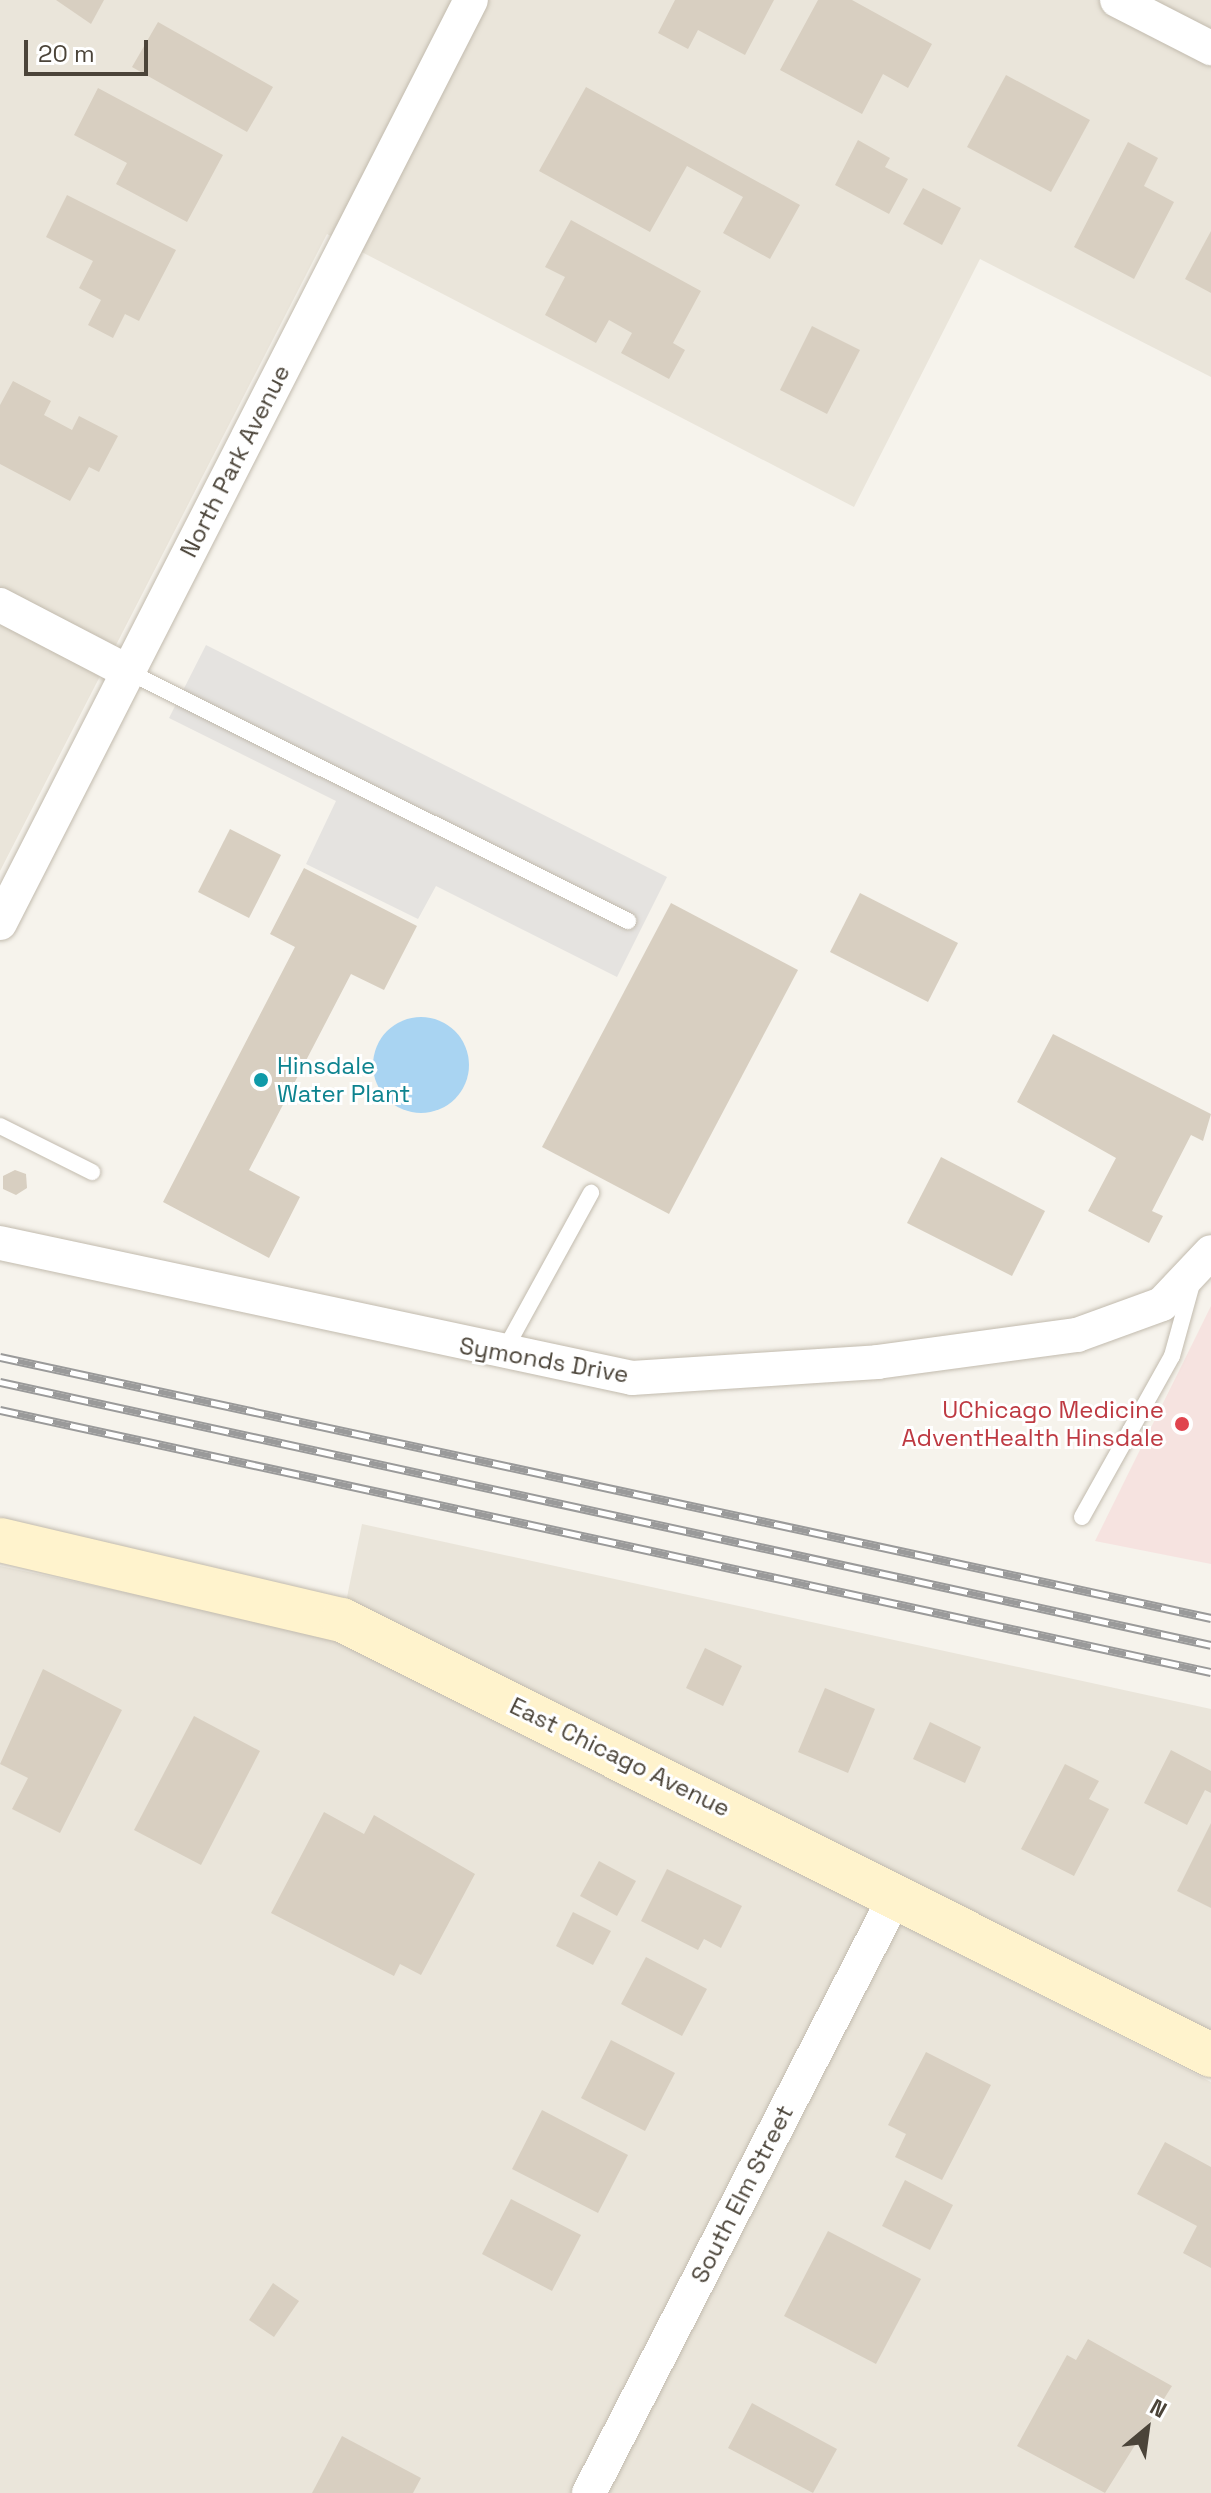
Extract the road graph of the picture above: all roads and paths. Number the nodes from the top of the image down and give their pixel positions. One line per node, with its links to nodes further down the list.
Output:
1 (471, 0): 5 (street, North Park Avenue)
2 (1117, 0): 3 (street)
3 (1211, 48)
4 (0, 605): 5 (street)
5 (127, 671): 6 (lane); 7 (street, North Park Avenue)
6 (628, 921)
7 (0, 923)
8 (0, 1126): 9 (lane)
9 (92, 1172)
10 (591, 1193): 13 (lane)
11 (0, 1243): 13 (street, Symonds Drive)
12 (1203, 1264): 13 (street, Symonds Drive); 14 (lane)
13 (502, 1354)
14 (1082, 1517)
15 (0, 1540): 16 (main road, East Chicago Avenue)
16 (896, 1895): 17 (main road, East Chicago Avenue); 18 (street, South Elm Street)
17 (1211, 2055)
18 (589, 2493)

